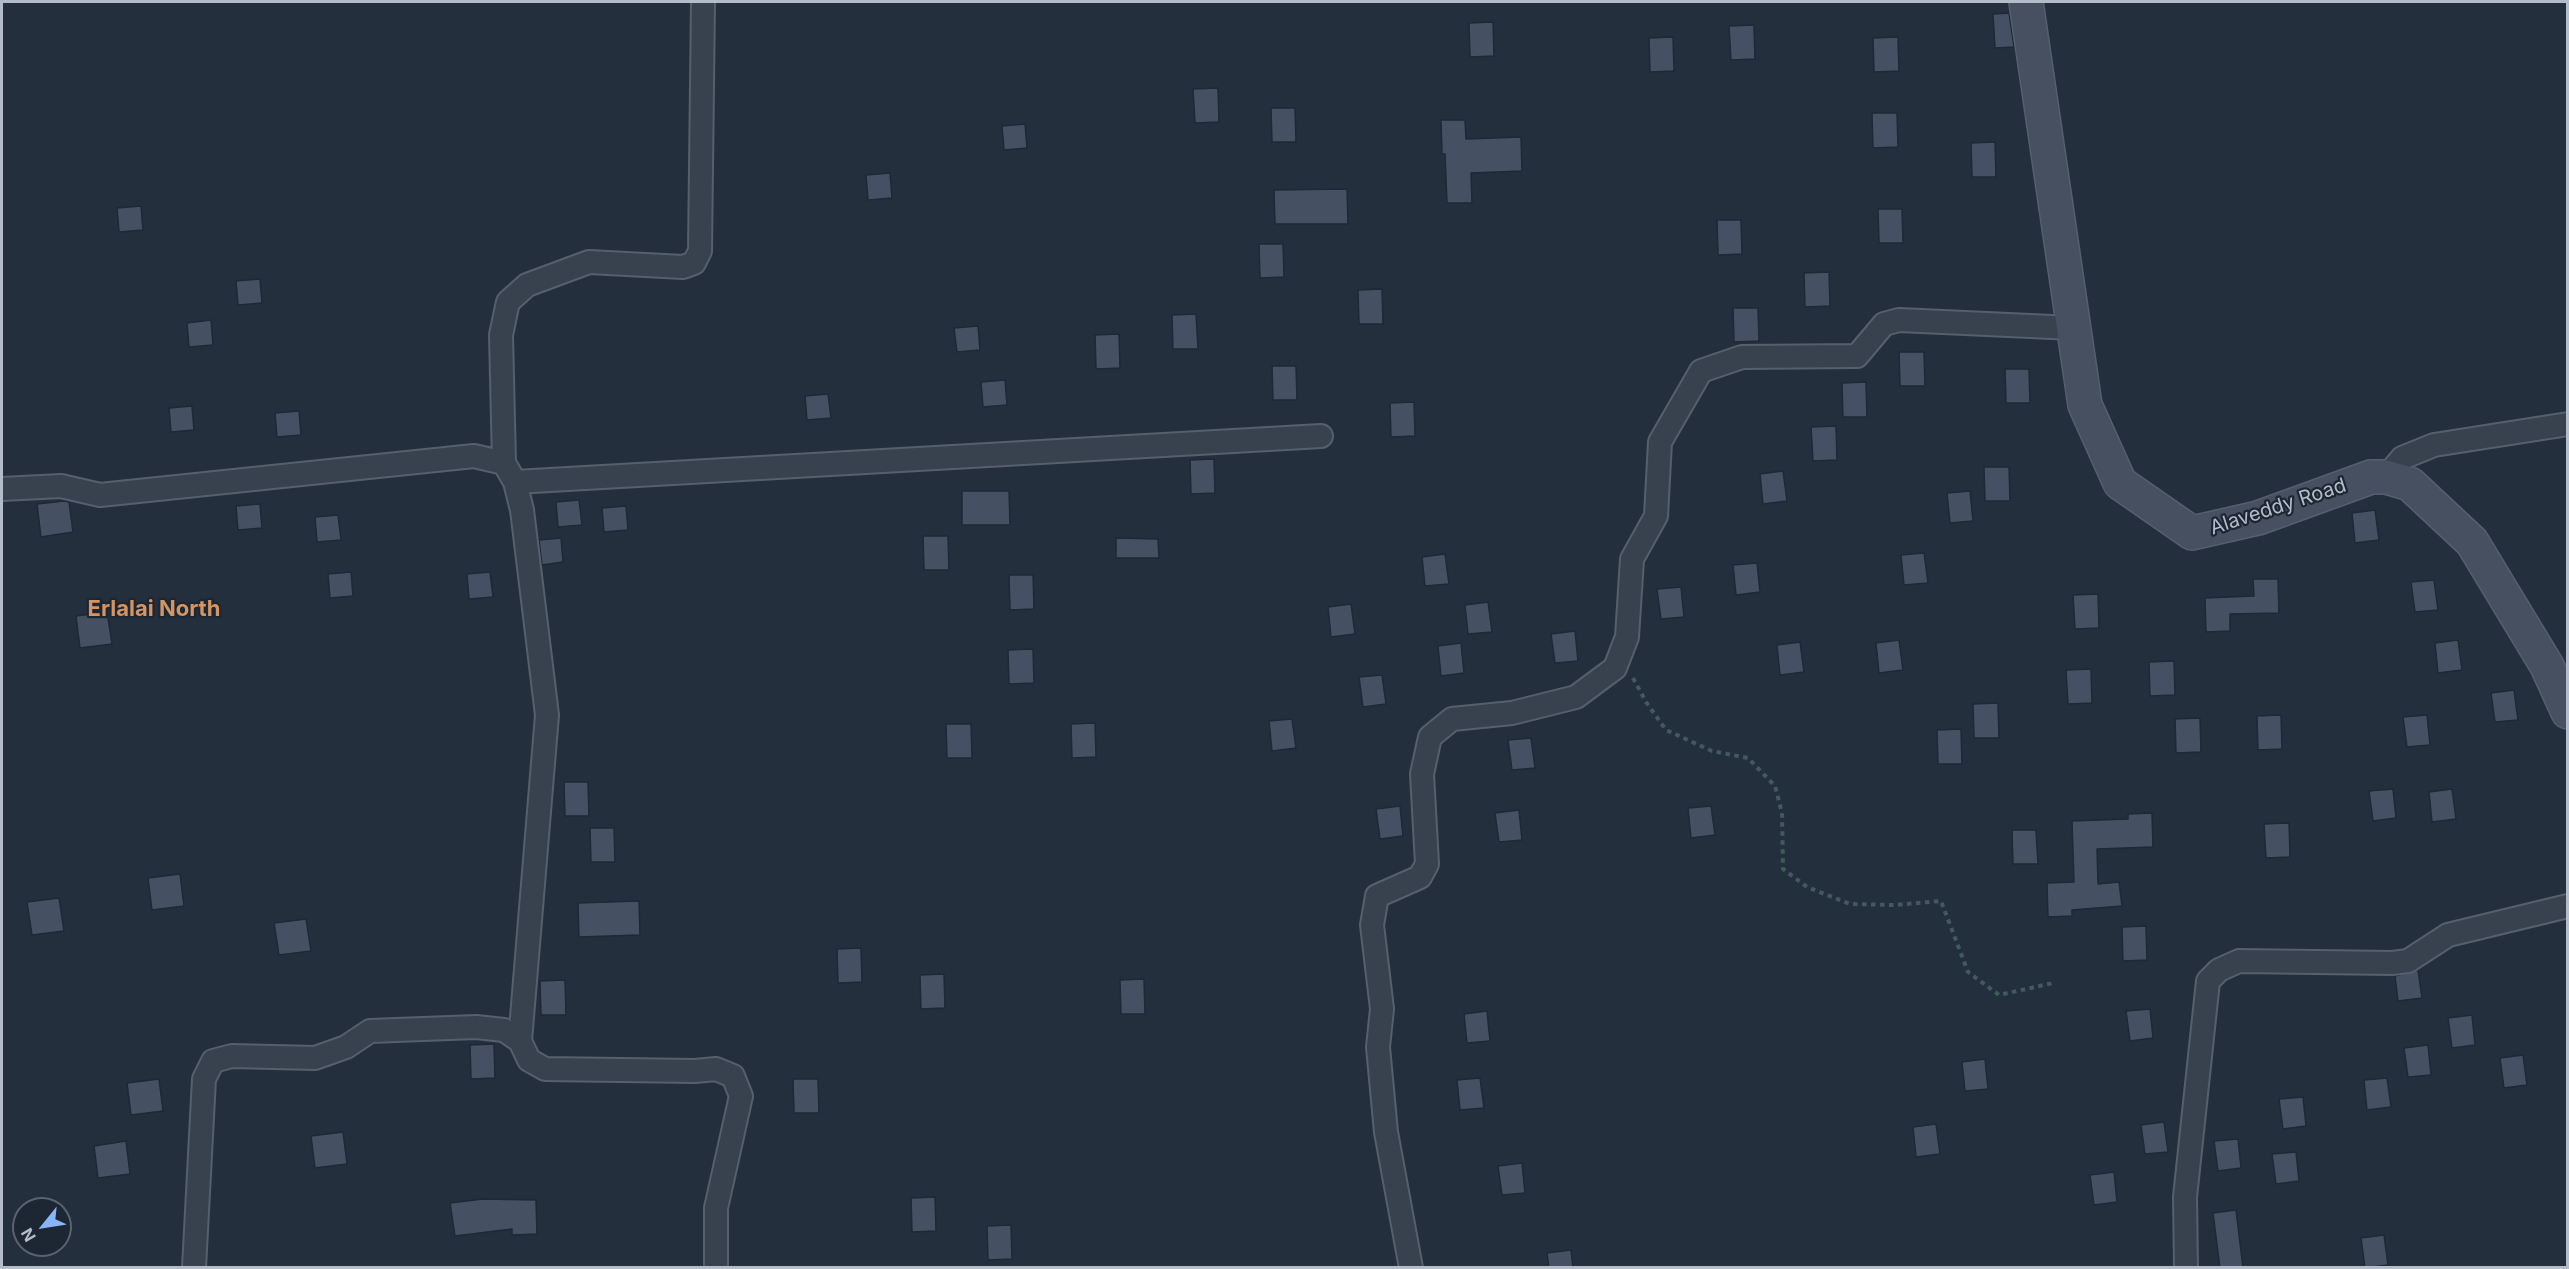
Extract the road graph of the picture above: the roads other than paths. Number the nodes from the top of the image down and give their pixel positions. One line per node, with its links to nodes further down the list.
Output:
1 (703, 2): 6 (street)
2 (2026, 2): 3 (street, Alaveddy Road)
3 (2073, 328): 7 (street, Alaveddy Road); 14 (street)
4 (2568, 424): 7 (street)
5 (1321, 436): 6 (street)
6 (510, 472): 8 (street); 11 (street)
7 (2386, 477): 9 (street)
8 (2, 489)
9 (2568, 712)
10 (2568, 906): 15 (street)
11 (520, 1041): 12 (street); 13 (street)
12 (194, 1268)
13 (716, 1268)
14 (1411, 1268)
15 (2186, 1268)

